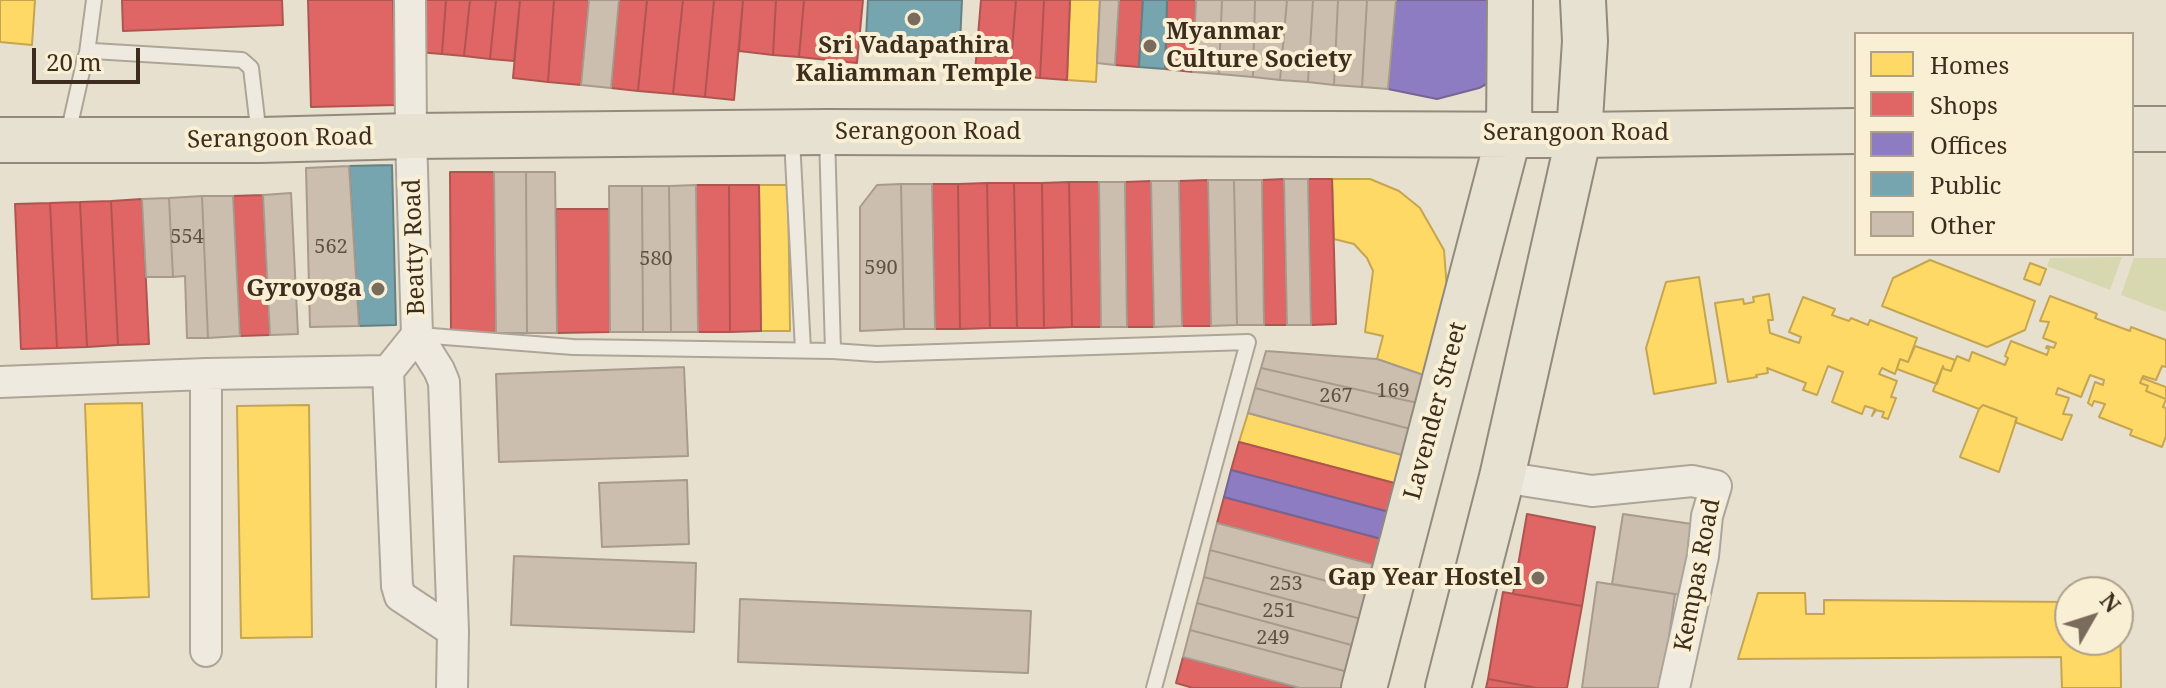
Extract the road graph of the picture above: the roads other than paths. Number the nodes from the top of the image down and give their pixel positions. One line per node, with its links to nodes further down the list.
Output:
1 (94, 0): 5 (lane)
2 (410, 0): 12 (street, Beatty Road)
3 (1510, 0): 10 (main road, Lavender Street)
4 (1583, 0): 11 (main road)
5 (87, 53): 14 (lane); 15 (lane)
6 (2134, 129): 7 (main road)
7 (2166, 129)
8 (1854, 131): 11 (main road, Serangoon Road)
9 (810, 132): 10 (main road, Serangoon Road); 12 (main road, Serangoon Road); 17 (lane); 18 (lane)
10 (1509, 134): 11 (main road, Serangoon Road); 27 (main road, Lavender Street)
11 (1579, 135): 22 (main road)
12 (411, 136): 15 (main road, Serangoon Road); 16 (street, Beatty Road)
13 (0, 140): 14 (main road, Serangoon Road)
14 (66, 140): 15 (main road, Serangoon Road)
15 (260, 140)
16 (417, 335): 17 (lane); 19 (street); 23 (street, Beatty Road)
17 (803, 350): 18 (lane)
18 (833, 351): 26 (lane)
19 (388, 371): 20 (street); 23 (street)
20 (206, 374): 21 (street); 24 (street)
21 (0, 382)
22 (1502, 477): 28 (main road); 29 (street, Kempas Road)
23 (453, 631): 25 (street, Beatty Road)
24 (206, 651)
25 (452, 688)
26 (1154, 688)
27 (1364, 688)
28 (1448, 688)
29 (1674, 688)

